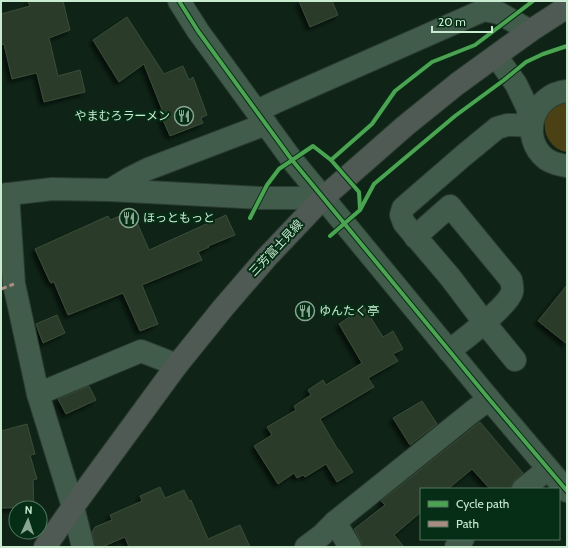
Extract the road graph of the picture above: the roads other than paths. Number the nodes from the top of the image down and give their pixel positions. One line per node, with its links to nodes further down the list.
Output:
1 (179, 1): 6 (street)
2 (567, 7): 3 (main road, 三芳富士見線)
3 (530, 31): 4 (main road, 三芳富士見線); 6 (street)
4 (501, 52): 5 (street); 7 (street); 11 (main road, 三芳富士見線)
5 (564, 91): 7 (street)
6 (261, 118): 9 (street); 11 (street)
7 (532, 126): 8 (street); 12 (street)
8 (567, 166)
9 (110, 190): 10 (street); 11 (street)
10 (4, 194): 17 (street)
11 (324, 198): 14 (street); 16 (main road, 三芳富士見線)
12 (415, 237): 13 (street); 13 (street)
13 (484, 322): 14 (street); 15 (street)
14 (449, 351): 18 (street)
15 (515, 360)
16 (177, 365): 17 (street); 22 (main road, 三芳富士見線)
17 (38, 394): 22 (street)
18 (489, 399): 19 (street); 23 (street)
19 (548, 469): 20 (street); 21 (street)
20 (524, 488)
21 (567, 491)
22 (73, 507): 24 (main road, 三芳富士見線); 25 (street)
23 (335, 522): 26 (street); 27 (street)
24 (45, 547)
25 (83, 547)
26 (306, 547)
27 (350, 547)

